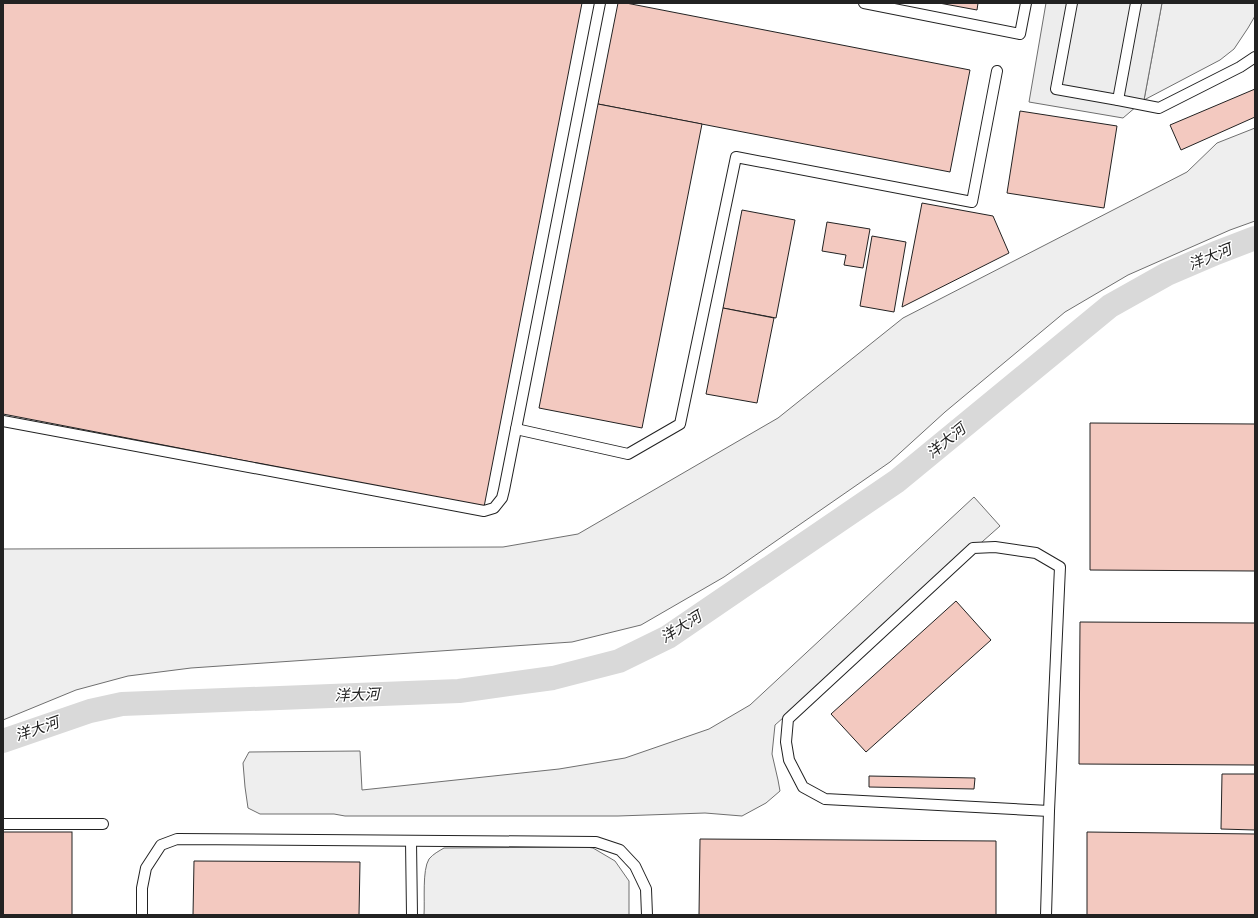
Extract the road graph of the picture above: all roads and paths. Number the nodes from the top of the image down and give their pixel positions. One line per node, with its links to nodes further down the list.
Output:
1 (600, 3): 10 (lane)
2 (864, 3): 3 (lane)
3 (1026, 3)
4 (1072, 3): 8 (lane)
5 (1136, 3): 8 (lane)
6 (1255, 57): 8 (lane)
7 (997, 71): 10 (lane)
8 (1118, 100)
9 (3, 422): 10 (lane)
10 (516, 429)
11 (1049, 811): 11 (lane); 18 (lane)
12 (3, 824): 13 (lane)
13 (104, 824)
14 (412, 841): 15 (lane); 16 (lane); 17 (lane)
15 (142, 915)
16 (412, 915)
17 (647, 915)
18 (1046, 915)

